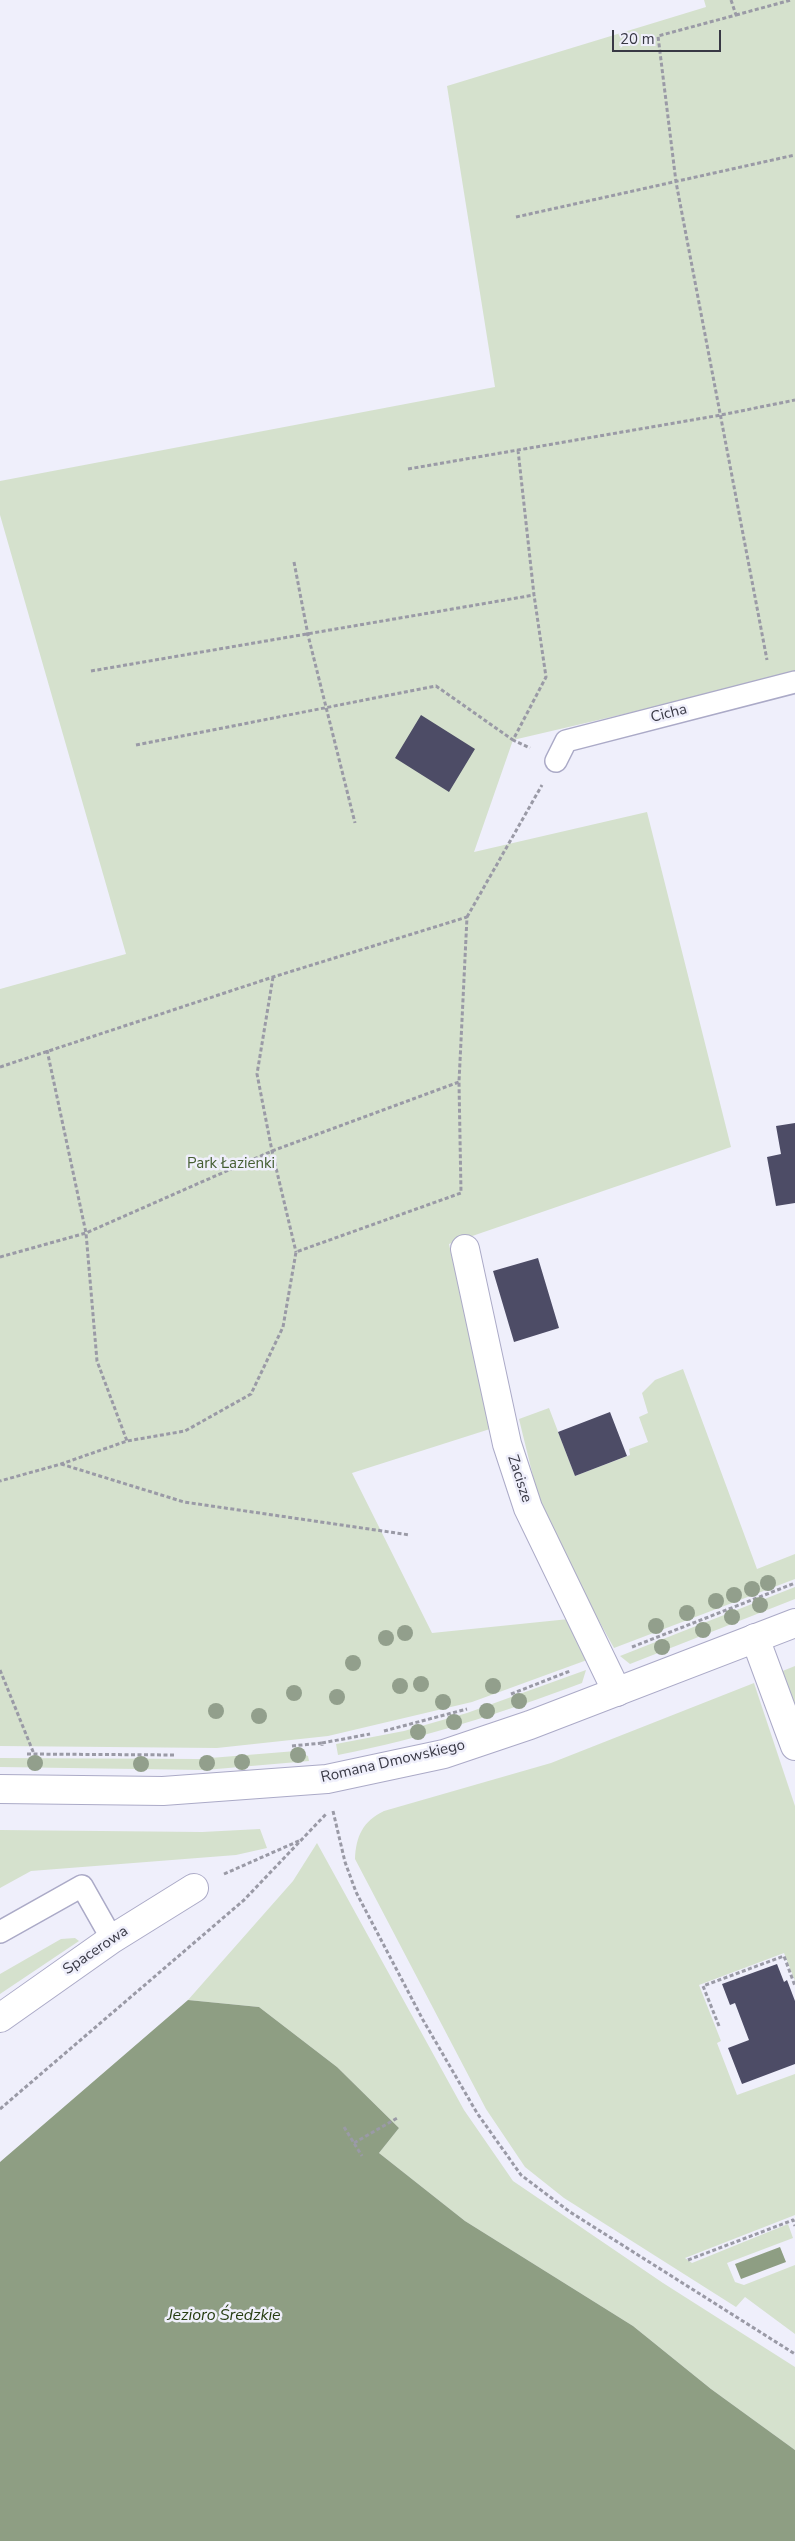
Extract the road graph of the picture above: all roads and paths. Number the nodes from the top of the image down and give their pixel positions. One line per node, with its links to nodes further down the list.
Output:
1 (731, 0): 3 (path)
2 (791, 0): 3 (path)
3 (736, 15): 5 (path)
4 (795, 155): 5 (path)
5 (676, 182): 6 (path); 8 (path)
6 (516, 217)
7 (795, 400): 8 (path)
8 (721, 415): 9 (path); 16 (path)
9 (518, 450): 10 (path); 12 (path)
10 (408, 469)
11 (294, 562): 13 (path)
12 (534, 595): 13 (path); 18 (path)
13 (308, 635): 14 (path); 17 (path)
14 (91, 671)
15 (795, 682): 16 (lane, Cicha)
16 (773, 687): 20 (lane, Cicha)
17 (326, 707): 18 (path); 19 (path); 21 (path)
18 (513, 740): 20 (path)
19 (136, 745)
20 (556, 760): 22 (path)
21 (355, 823)
22 (466, 917): 23 (path); 26 (path)
23 (273, 977): 24 (path); 27 (path)
24 (47, 1050): 25 (path); 28 (path)
25 (0, 1067)
26 (459, 1082): 27 (path); 30 (path)
27 (272, 1150): 28 (path); 30 (path)
28 (86, 1233): 31 (path); 32 (path)
29 (465, 1249): 39 (street, Zacisze)
30 (296, 1252): 32 (path)
31 (0, 1257)
32 (127, 1441): 33 (path)
33 (61, 1464): 34 (path); 35 (path)
34 (0, 1481)
35 (410, 1535)
36 (795, 1583): 39 (path)
37 (795, 1623): 38 (street, Romana Dmowskiego)
38 (755, 1638): 41 (street, Romana Dmowskiego); 45 (street)
39 (602, 1659): 41 (street, Zacisze); 42 (path)
40 (0, 1670): 48 (path)
41 (617, 1692): 50 (street, Romana Dmowskiego)
42 (503, 1697)
43 (476, 1706): 44 (path)
44 (322, 1742): 46 (path); 50 (path)
45 (795, 1746)
46 (284, 1747)
47 (26, 1754): 48 (path)
48 (34, 1754): 49 (path)
49 (180, 1755)
50 (327, 1779): 51 (street, Romana Dmowskiego)
51 (0, 1789)
52 (303, 1839): 53 (path); 59 (path); 67 (path)
53 (194, 1888): 55 (street, Spacerowa)
54 (0, 1932): 55 (lane)
55 (112, 1938): 57 (street, Spacerowa)
56 (795, 1986): 58 (path)
57 (0, 2018)
58 (719, 2026)
59 (0, 2109)
60 (399, 2117): 62 (path)
61 (344, 2127): 62 (path)
62 (354, 2143): 63 (path)
63 (362, 2156)
64 (794, 2220): 65 (path); 66 (path)
65 (795, 2226)
66 (688, 2260)
67 (795, 2354)

